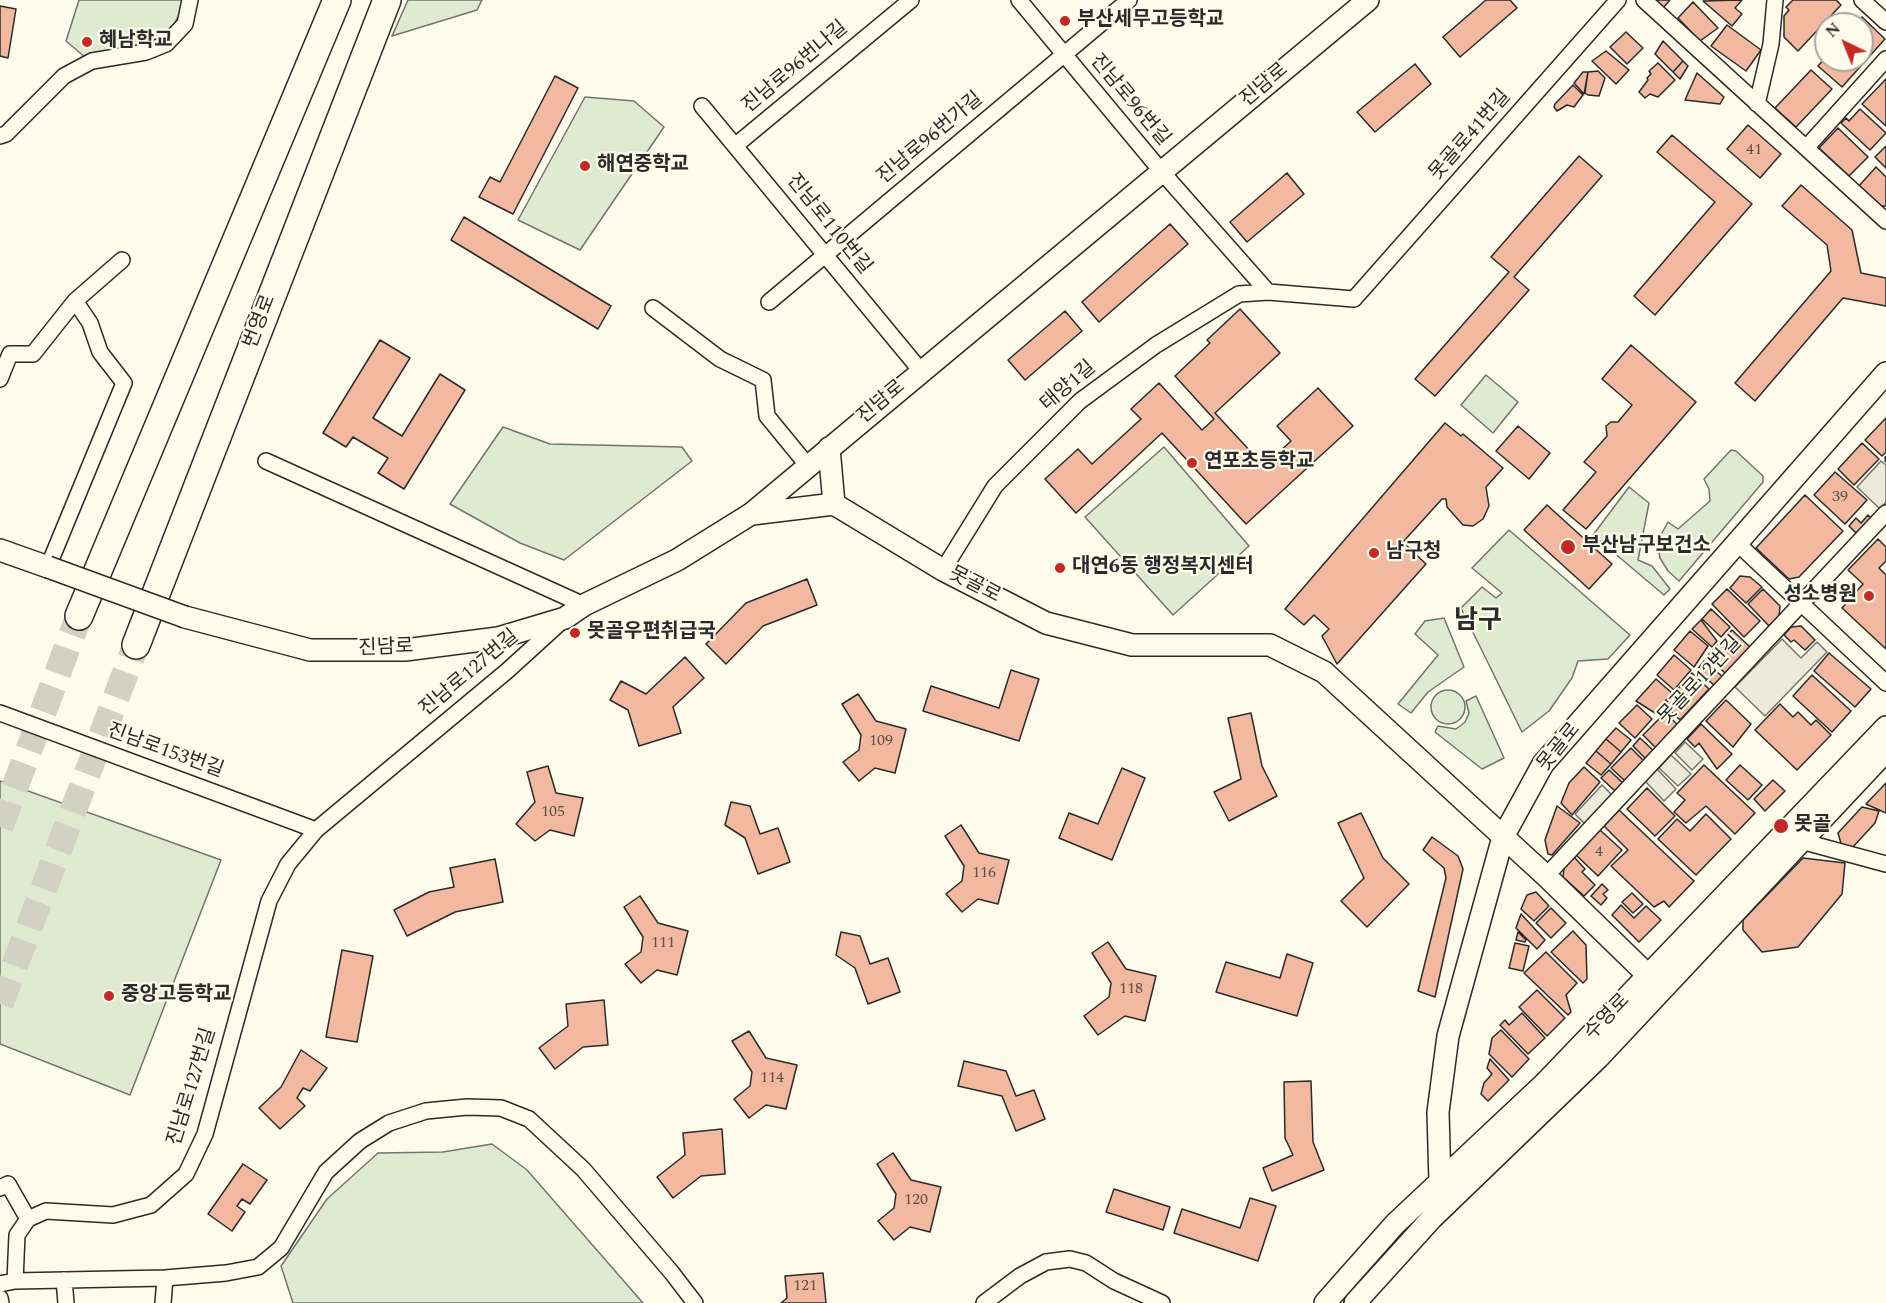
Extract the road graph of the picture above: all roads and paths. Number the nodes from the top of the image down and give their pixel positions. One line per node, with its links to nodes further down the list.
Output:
1 (190, 0): 17 (street)
2 (337, 0): 44 (highway)
3 (387, 0): 46 (highway, 번영로)
4 (911, 0): 18 (street, 진남로96번나길)
5 (1019, 0): 13 (street, 진남로96번길)
6 (1129, 0): 13 (street, 진남로96번길)
7 (1368, 0): 20 (main road, 진남로)
8 (1618, 0): 24 (street, 못골로41번길)
9 (1644, 0): 15 (street)
10 (1775, 0): 15 (street)
11 (1862, 0): 12 (street)
12 (1886, 22)
13 (1063, 56): 20 (street, 진남로96번길); 22 (street, 진남로96번가길)
14 (1886, 59): 19 (street)
15 (1757, 104): 19 (street)
16 (702, 106): 18 (street, 진남로110번길)
17 (0, 136)
18 (736, 145): 22 (street, 진남로110번길)
19 (1806, 148): 21 (street)
20 (1162, 172): 24 (street); 29 (main road, 진남로)
21 (1886, 221)
22 (825, 255): 26 (street, 진남로96번가길); 29 (street, 진남로110번길)
23 (122, 260): 25 (street)
24 (1269, 292): 41 (street, 태양1길)
25 (75, 301): 28 (street); 40 (street)
26 (769, 302)
27 (653, 308): 34 (street)
28 (5, 352): 31 (street)
29 (921, 371): 32 (main road, 진남로)
30 (1886, 373): 38 (main road, 못골로)
31 (0, 379)
32 (830, 448): 34 (main road, 진남로); 35 (main road)
33 (266, 461): 43 (street)
34 (808, 466): 37 (main road, 진남로)
35 (834, 504): 37 (main road); 41 (main road, 못골로)
36 (1886, 513): 42 (street, 못골로12번길)
37 (751, 514): 43 (main road, 진남로)
38 (1737, 543): 42 (street); 52 (main road, 못골로)
39 (0, 550): 40 (main road)
40 (48, 567): 45 (main road, 진남로, bridge)
41 (943, 570): 52 (main road, 못골로)
42 (1803, 604): 47 (street); 55 (street, 못골로12번길)
43 (584, 605): 45 (main road, 진남로)
44 (79, 616)
45 (565, 618): 51 (street, 진남로127번길)
46 (136, 645)
47 (1886, 683)
48 (0, 713): 51 (street, 진남로153번길)
49 (1886, 727): 56 (main road, 수영로)
50 (1886, 751): 53 (main road, 수영로)
51 (316, 830): 60 (street, 진남로127번길)
52 (1503, 837): 55 (main road, 못골로); 57 (main road, 못골로)
53 (1801, 841): 54 (street); 56 (main road, 수영로)
54 (1886, 864)
55 (1545, 876): 56 (main road, 못골로)
56 (1655, 982): 57 (main road, 수영로); 59 (main road, 수영로)
57 (1440, 1183): 59 (main road, 못골로); 71 (main road, 수영로)
58 (0, 1188): 60 (street)
59 (1432, 1218): 72 (main road, 수영로)
60 (28, 1219): 63 (street)
61 (165, 1278): 62 (street); 67 (street); 68 (street)
62 (64, 1280): 63 (street); 66 (street)
63 (7, 1282)
64 (0, 1298): 65 (street)
65 (1, 1303)
66 (66, 1303)
67 (164, 1303)
68 (694, 1303)
69 (984, 1303): 70 (street)
70 (1162, 1303)
71 (1325, 1303)
72 (1355, 1303)

